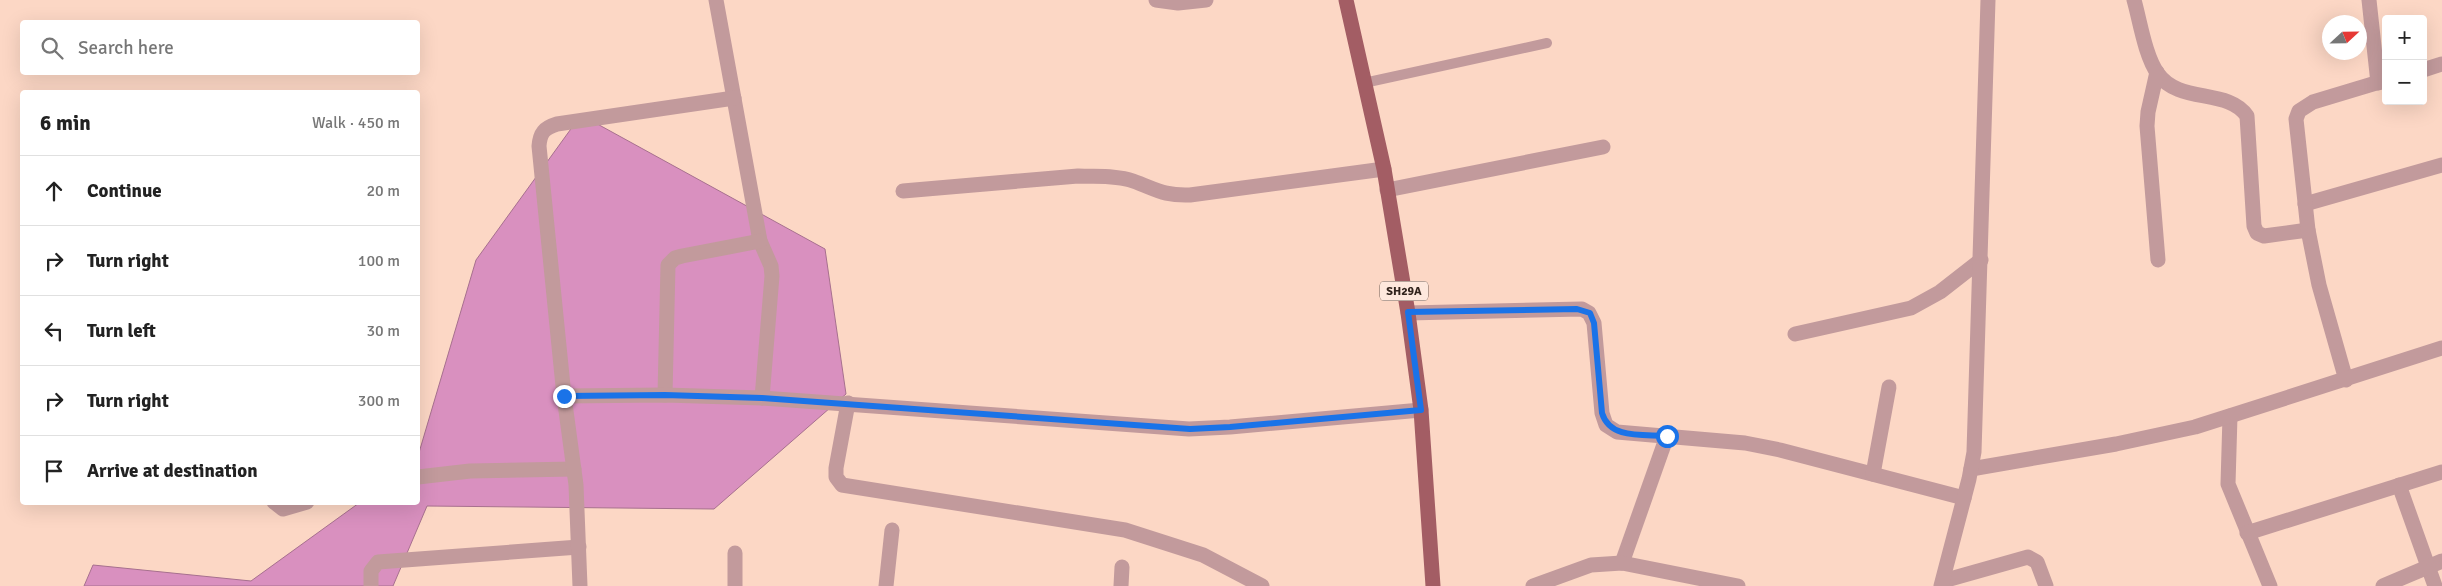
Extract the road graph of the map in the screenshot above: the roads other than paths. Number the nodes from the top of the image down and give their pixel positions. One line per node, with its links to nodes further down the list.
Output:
1 (716, 0): 14 (street)
2 (1156, 0): 3 (street)
3 (1206, 0)
4 (1346, 0): 13 (main road, SH29A)
5 (1988, 0): 23 (street)
6 (2134, 0): 11 (street)
7 (2369, 0): 12 (street)
8 (1547, 42): 13 (lane)
9 (2442, 64): 10 (street)
10 (2427, 69)
11 (2157, 72): 21 (street); 24 (street)
12 (2382, 82): 20 (street)
13 (1364, 83): 17 (main road, SH29A)
14 (734, 98): 22 (street); 31 (street)
15 (1603, 147): 18 (street)
16 (2442, 165): 20 (street)
17 (1384, 168): 18 (main road, SH29A); 19 (street)
18 (1387, 190): 25 (main road, SH29A)
19 (903, 191)
20 (2305, 204): 21 (street)
21 (2308, 230): 28 (street)
22 (760, 240): 30 (street); 32 (street)
23 (1981, 260): 26 (street); 37 (street)
24 (2158, 260)
25 (1408, 312): 34 (main road, SH29A); 36 (street)
26 (1795, 334)
27 (2442, 348): 28 (street)
28 (2346, 380): 35 (street)
29 (1888, 387): 40 (street)
30 (665, 395): 31 (street); 32 (street)
31 (564, 396): 38 (street)
32 (762, 398): 33 (street)
33 (848, 402): 34 (street); 60 (street)
34 (1421, 410): 61 (main road, SH29A)
35 (2230, 416): 37 (street); 47 (street)
36 (1667, 436): 40 (street); 51 (street)
37 (1971, 469): 43 (street)
38 (574, 470): 41 (street); 48 (street)
39 (2442, 472): 42 (street)
40 (1873, 474): 43 (street)
41 (420, 477)
42 (2399, 486): 47 (street); 53 (street)
43 (1964, 498): 54 (street)
44 (278, 505): 45 (street)
45 (295, 505)
46 (892, 530): 58 (street)
47 (2247, 533): 65 (street)
48 (579, 547): 55 (street); 56 (street)
49 (735, 553): 57 (street)
50 (2442, 562): 53 (street)
51 (1622, 563): 62 (street); 63 (street)
52 (1122, 567): 59 (street)
53 (2428, 568): 66 (street); 67 (street)
54 (1942, 584): 64 (street)
55 (371, 586)
56 (580, 586)
57 (735, 586)
58 (886, 586)
59 (1121, 586)
60 (1262, 586)
61 (1433, 586)
62 (1533, 586)
63 (1738, 586)
64 (2046, 586)
65 (2270, 586)
66 (2383, 586)
67 (2435, 586)

